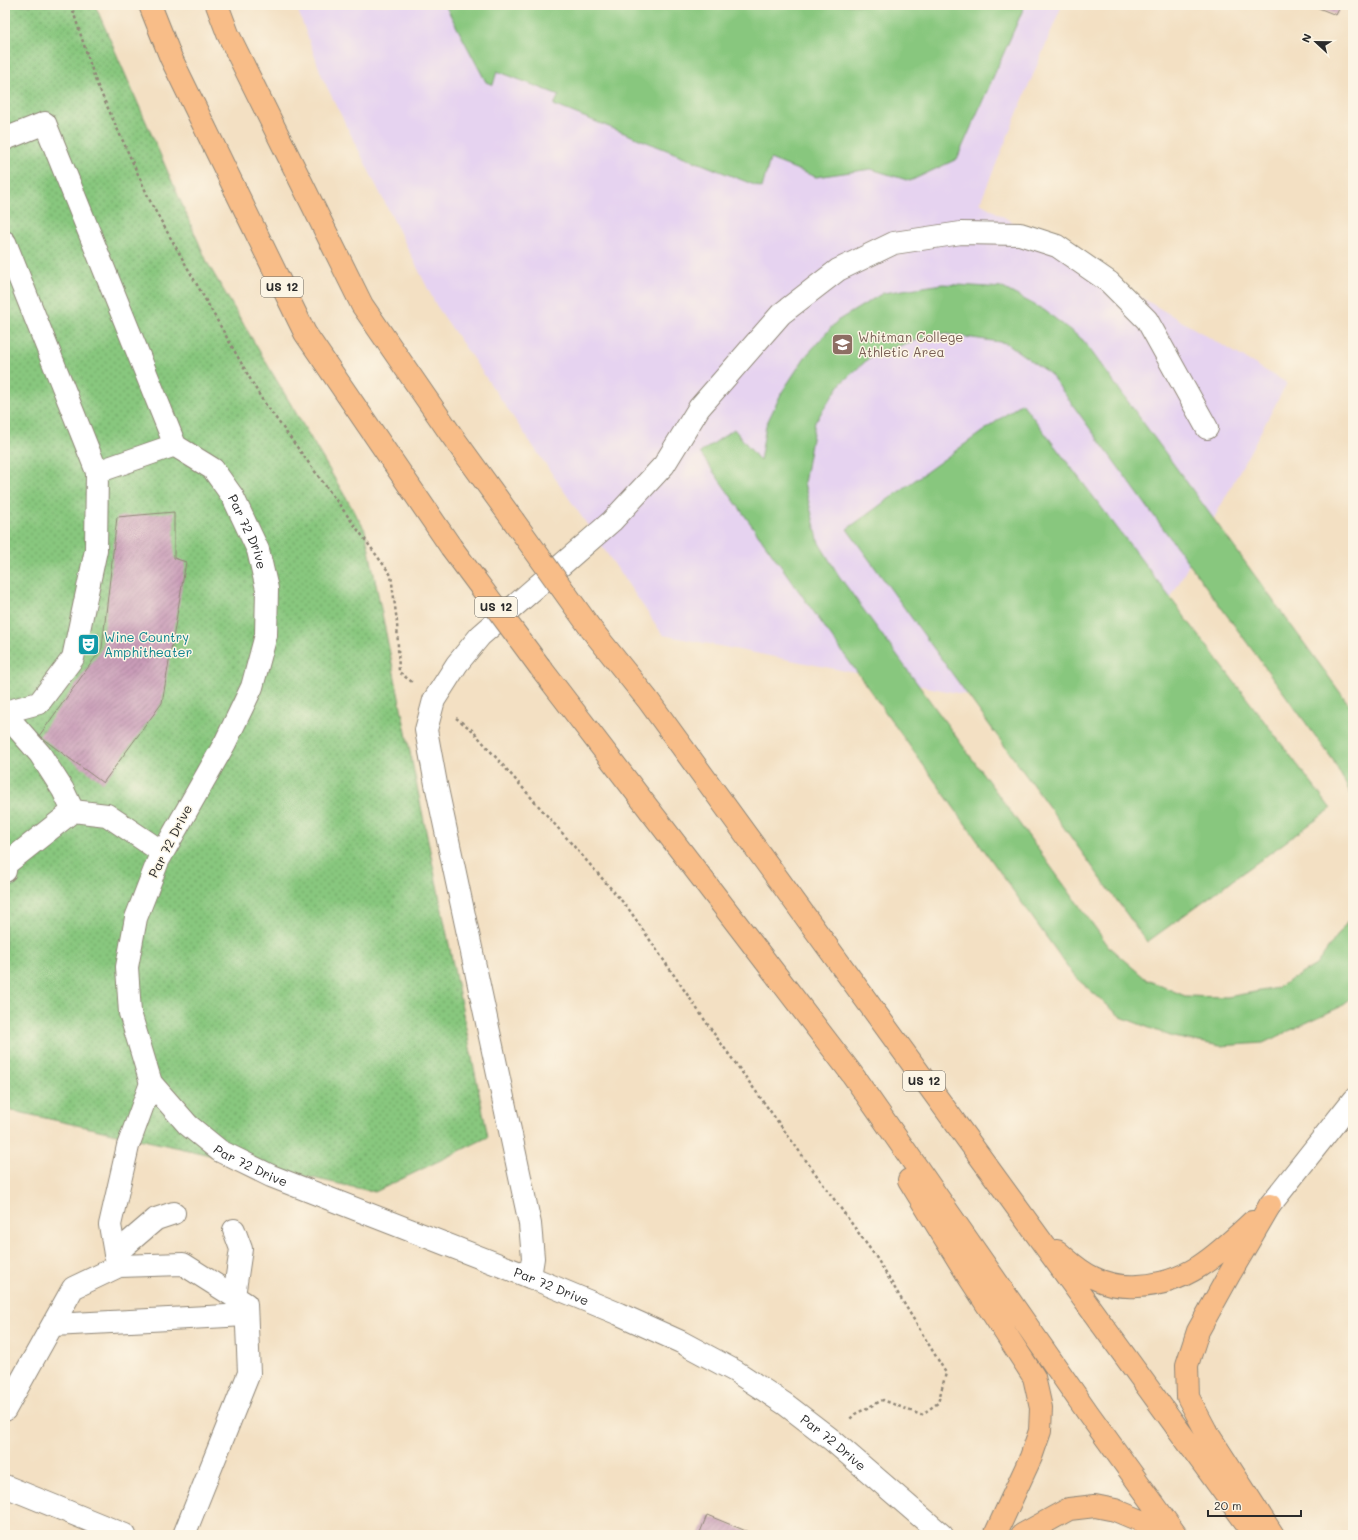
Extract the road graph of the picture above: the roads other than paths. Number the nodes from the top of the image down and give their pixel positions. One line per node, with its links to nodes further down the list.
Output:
1 (150, 5): 12 (highway, US 12, bridge)
2 (216, 5): 18 (highway, US 12, bridge)
3 (5, 139): 6 (street)
4 (5, 242): 7 (street)
5 (1207, 428): 20 (street)
6 (174, 445): 7 (street); 10 (street, Par 72 Drive)
7 (98, 472): 8 (street)
8 (5, 713): 9 (street)
9 (72, 812): 10 (street); 11 (street)
10 (162, 852): 13 (street, Par 72 Drive)
11 (5, 866)
12 (852, 1074): 29 (highway); 32 (highway, US 12)
13 (151, 1082): 19 (street); 20 (street, Par 72 Drive)
14 (1353, 1100): 15 (street)
15 (1270, 1205): 18 (highway); 34 (highway)
16 (174, 1213): 19 (street)
17 (234, 1230): 21 (street)
18 (1032, 1231): 33 (highway, US 12)
19 (117, 1260): 21 (street); 23 (street)
20 (530, 1277): 28 (street, Par 72 Drive)
21 (234, 1296): 22 (street)
22 (246, 1315): 23 (street); 27 (street)
23 (53, 1325): 24 (street)
24 (5, 1410)
25 (5, 1486): 26 (street)
26 (125, 1535)
27 (184, 1535)
28 (942, 1535)
29 (995, 1535)
30 (1022, 1535): 31 (highway)
31 (1163, 1535)
32 (1176, 1535)
33 (1255, 1535)
34 (1273, 1535)

